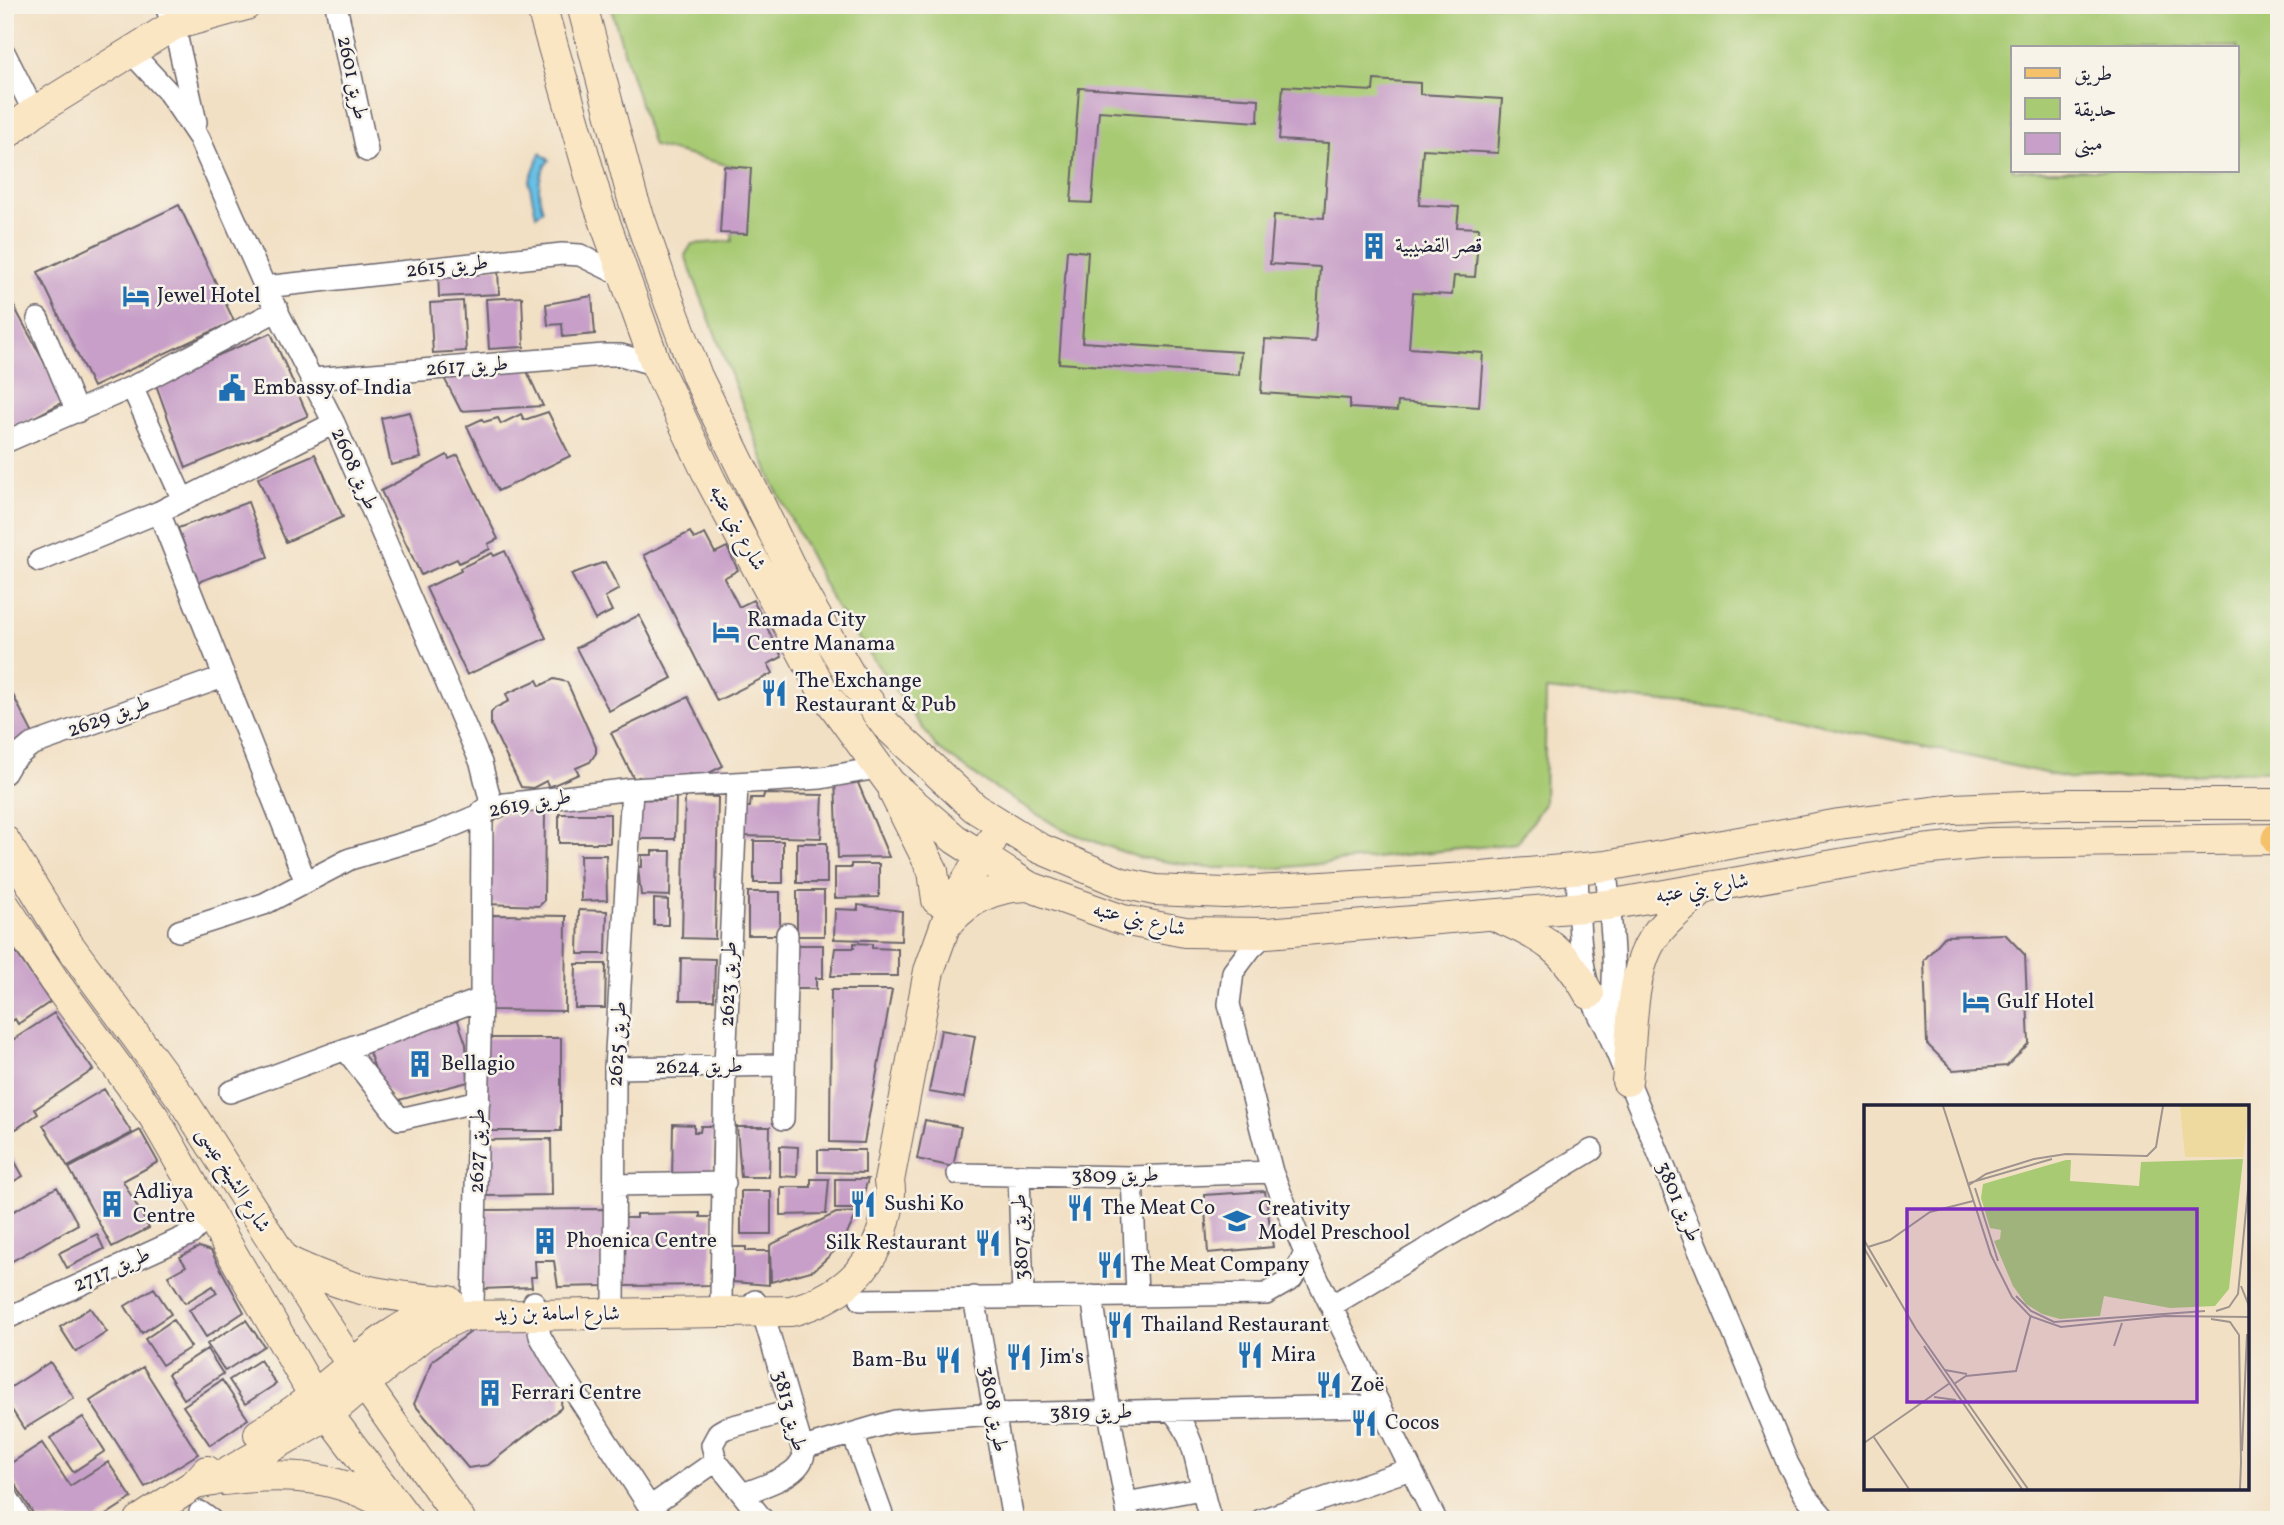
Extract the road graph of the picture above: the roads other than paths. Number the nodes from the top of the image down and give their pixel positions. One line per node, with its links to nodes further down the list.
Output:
1 (246, 5): 5 (main road)
2 (336, 5): 12 (street, طريق 2601)
3 (582, 5): 8 (main road, شارع بني عتبه)
4 (546, 6): 8 (main road); 14 (main road, شارع بني عتبه)
5 (170, 15): 6 (main road); 11 (street, طريق 2608)
6 (130, 51): 9 (main road); 11 (street, طريق 2608)
7 (5, 54): 9 (street)
8 (598, 68): 13 (main road, شارع بني عتبه)
9 (34, 112): 10 (main road)
10 (5, 135)
11 (199, 138): 16 (street, طريق 2608)
12 (367, 151)
13 (632, 196): 14 (main road); 39 (main road, شارع بني عتبه)
14 (597, 200): 15 (main road, شارع بني عتبه)
15 (625, 277): 16 (street, طريق 2615); 19 (main road, شارع بني عتبه)
16 (265, 287): 17 (street, طريق 2608)
17 (278, 310): 22 (street, طريق 2608); 23 (street)
18 (38, 319): 24 (street)
19 (639, 323): 20 (street); 21 (main road, شارع بني عتبه)
20 (613, 355): 21 (street, طريق 2617); 22 (street, طريق 2617)
21 (656, 365): 31 (main road, شارع بني عتبه)
22 (312, 379): 25 (street, طريق 2608)
23 (132, 387): 24 (street); 27 (street)
24 (77, 412): 26 (street)
25 (334, 423): 27 (street); 38 (street, طريق 2608)
26 (5, 442)
27 (183, 500): 28 (street)
28 (159, 512): 29 (street); 30 (street)
29 (39, 561)
30 (223, 677): 32 (street, طريق 2629); 45 (street)
31 (858, 743): 33 (main road, شارع بني عتبه); 34 (street)
32 (5, 773)
33 (883, 776): 34 (street, طريق 2619); 42 (main road, شارع بني عتبه); 48 (main road)
34 (821, 778): 35 (street, طريق 2619)
35 (737, 784): 36 (street, طريق 2619); 63 (street, طريق 2623)
36 (632, 789): 38 (street, طريق 2619); 64 (street, طريق 2625)
37 (2279, 804): 43 (main road, شارع بني عتبه)
38 (487, 809): 45 (street, طريق 2619); 59 (street, طريق 2627)
39 (998, 823): 42 (main road, شارع اسامة بن زيد); 44 (main road, شارع بني عتبه)
40 (2279, 839): 47 (main road, شارع بني عتبه)
41 (5, 841): 78 (main road, شارع الشيخ عيسى)
42 (974, 852): 46 (main road, شارع بني عتبه); 48 (main road, شارع اسامة بن زيد); 53 (main road, شارع اسامة بن زيد)
43 (1606, 866): 44 (main road, شارع بني عتبه); 49 (street)
44 (1577, 869): 51 (street)
45 (305, 880): 54 (street, طريق 2619)
46 (1028, 886): 53 (main road); 55 (main road, شارع بني عتبه)
47 (1705, 888): 49 (main road, شارع بني عتبه); 65 (main road)
48 (937, 900): 57 (main road, شارع اسامة بن زيد)
49 (1608, 905): 51 (main road, شارع بني عتبه); 60 (street)
50 (5, 906): 76 (main road, شارع الشيخ عيسى)
51 (1579, 908): 52 (main road, شارع بني عتبه); 58 (street)
52 (1494, 916): 55 (main road, شارع بني عتبه); 58 (main road)
53 (943, 929): 57 (main road, شارع اسامة بن زيد)
54 (179, 931)
55 (1267, 933): 70 (street)
56 (786, 934): 62 (street)
57 (929, 971): 86 (main road, شارع اسامة بن زيد)
58 (1589, 994): 60 (street, طريق 3801)
59 (481, 999): 61 (street); 67 (street, طريق 2627)
60 (1606, 1027): 65 (street, طريق 3801)
61 (345, 1050): 66 (street); 67 (street)
62 (783, 1065): 63 (street, طريق 2624); 68 (street)
63 (725, 1066): 64 (street, طريق 2624); 74 (street, طريق 2623)
64 (615, 1068): 75 (street, طريق 2625)
65 (1627, 1081): 118 (street, طريق 3801)
66 (230, 1092)
67 (479, 1101): 85 (street, طريق 2627)
68 (783, 1119)
69 (1592, 1150): 87 (street)
70 (1272, 1172): 73 (street, طريق 3809); 77 (street)
71 (958, 1174): 72 (street, طريق 3809)
72 (1019, 1177): 73 (street, طريق 3809); 80 (street, طريق 3807)
73 (1132, 1177): 79 (street)
74 (725, 1183): 75 (street); 83 (street, طريق 2623)
75 (614, 1185): 89 (street, طريق 2625)
76 (205, 1207): 90 (street, طريق 2717); 92 (main road, شارع الشيخ عيسى)
77 (1305, 1253): 79 (street); 87 (street)
78 (285, 1260): 85 (main road); 91 (main road, شارع الشيخ عيسى)
79 (1137, 1295): 81 (street)
80 (1023, 1296): 81 (street); 82 (street)
81 (1092, 1296): 94 (street)
82 (974, 1297): 84 (street); 97 (street, طريق 3808)
83 (721, 1299): 86 (main road, شارع اسامة بن زيد); 89 (main road, شارع اسامة بن زيد)
84 (861, 1300)
85 (471, 1302): 88 (main road, شارع اسامة بن زيد); 91 (main road, شارع اسامة بن زيد)
86 (757, 1305): 89 (main road, شارع اسامة بن زيد); 93 (street, طريق 3813)
87 (1331, 1306): 96 (street)
88 (534, 1307): 89 (main road, شارع اسامة بن زيد); 91 (main road, شارع اسامة بن زيد); 107 (street)
89 (613, 1307)
90 (5, 1319)
91 (358, 1374): 92 (main road, شارع اسامة بن زيد); 111 (main road, شارع الشيخ عيسى)
92 (321, 1405): 105 (main road, شارع اسامة بن زيد); 110 (main road, شارع الشيخ عيسى)
93 (790, 1411): 99 (street, طريق 3813); 100 (street)
94 (1109, 1412): 95 (street, طريق 3819); 97 (street, طريق 3819); 106 (street)
95 (1173, 1412): 96 (street, طريق 3819); 102 (street)
96 (1383, 1412): 101 (street)
97 (994, 1414): 98 (street, طريق 3819); 114 (street, طريق 3808)
98 (853, 1434): 99 (street, طريق 3819); 113 (street)
99 (803, 1448): 104 (street, طريق 3813)
100 (716, 1461): 104 (street); 107 (street)
101 (1411, 1469): 116 (street); 117 (street)
102 (1201, 1489): 106 (street); 115 (street)
103 (5, 1493): 108 (street)
104 (743, 1494): 112 (street)
105 (205, 1499): 109 (main road, شارع اسامة بن زيد); 110 (main road)
106 (1128, 1511)
107 (654, 1513)
108 (21, 1520)
109 (140, 1520)
110 (408, 1520)
111 (460, 1520)
112 (763, 1520)
113 (884, 1520)
114 (1013, 1520)
115 (1210, 1520)
116 (1261, 1520)
117 (1436, 1520)
118 (1826, 1520)

